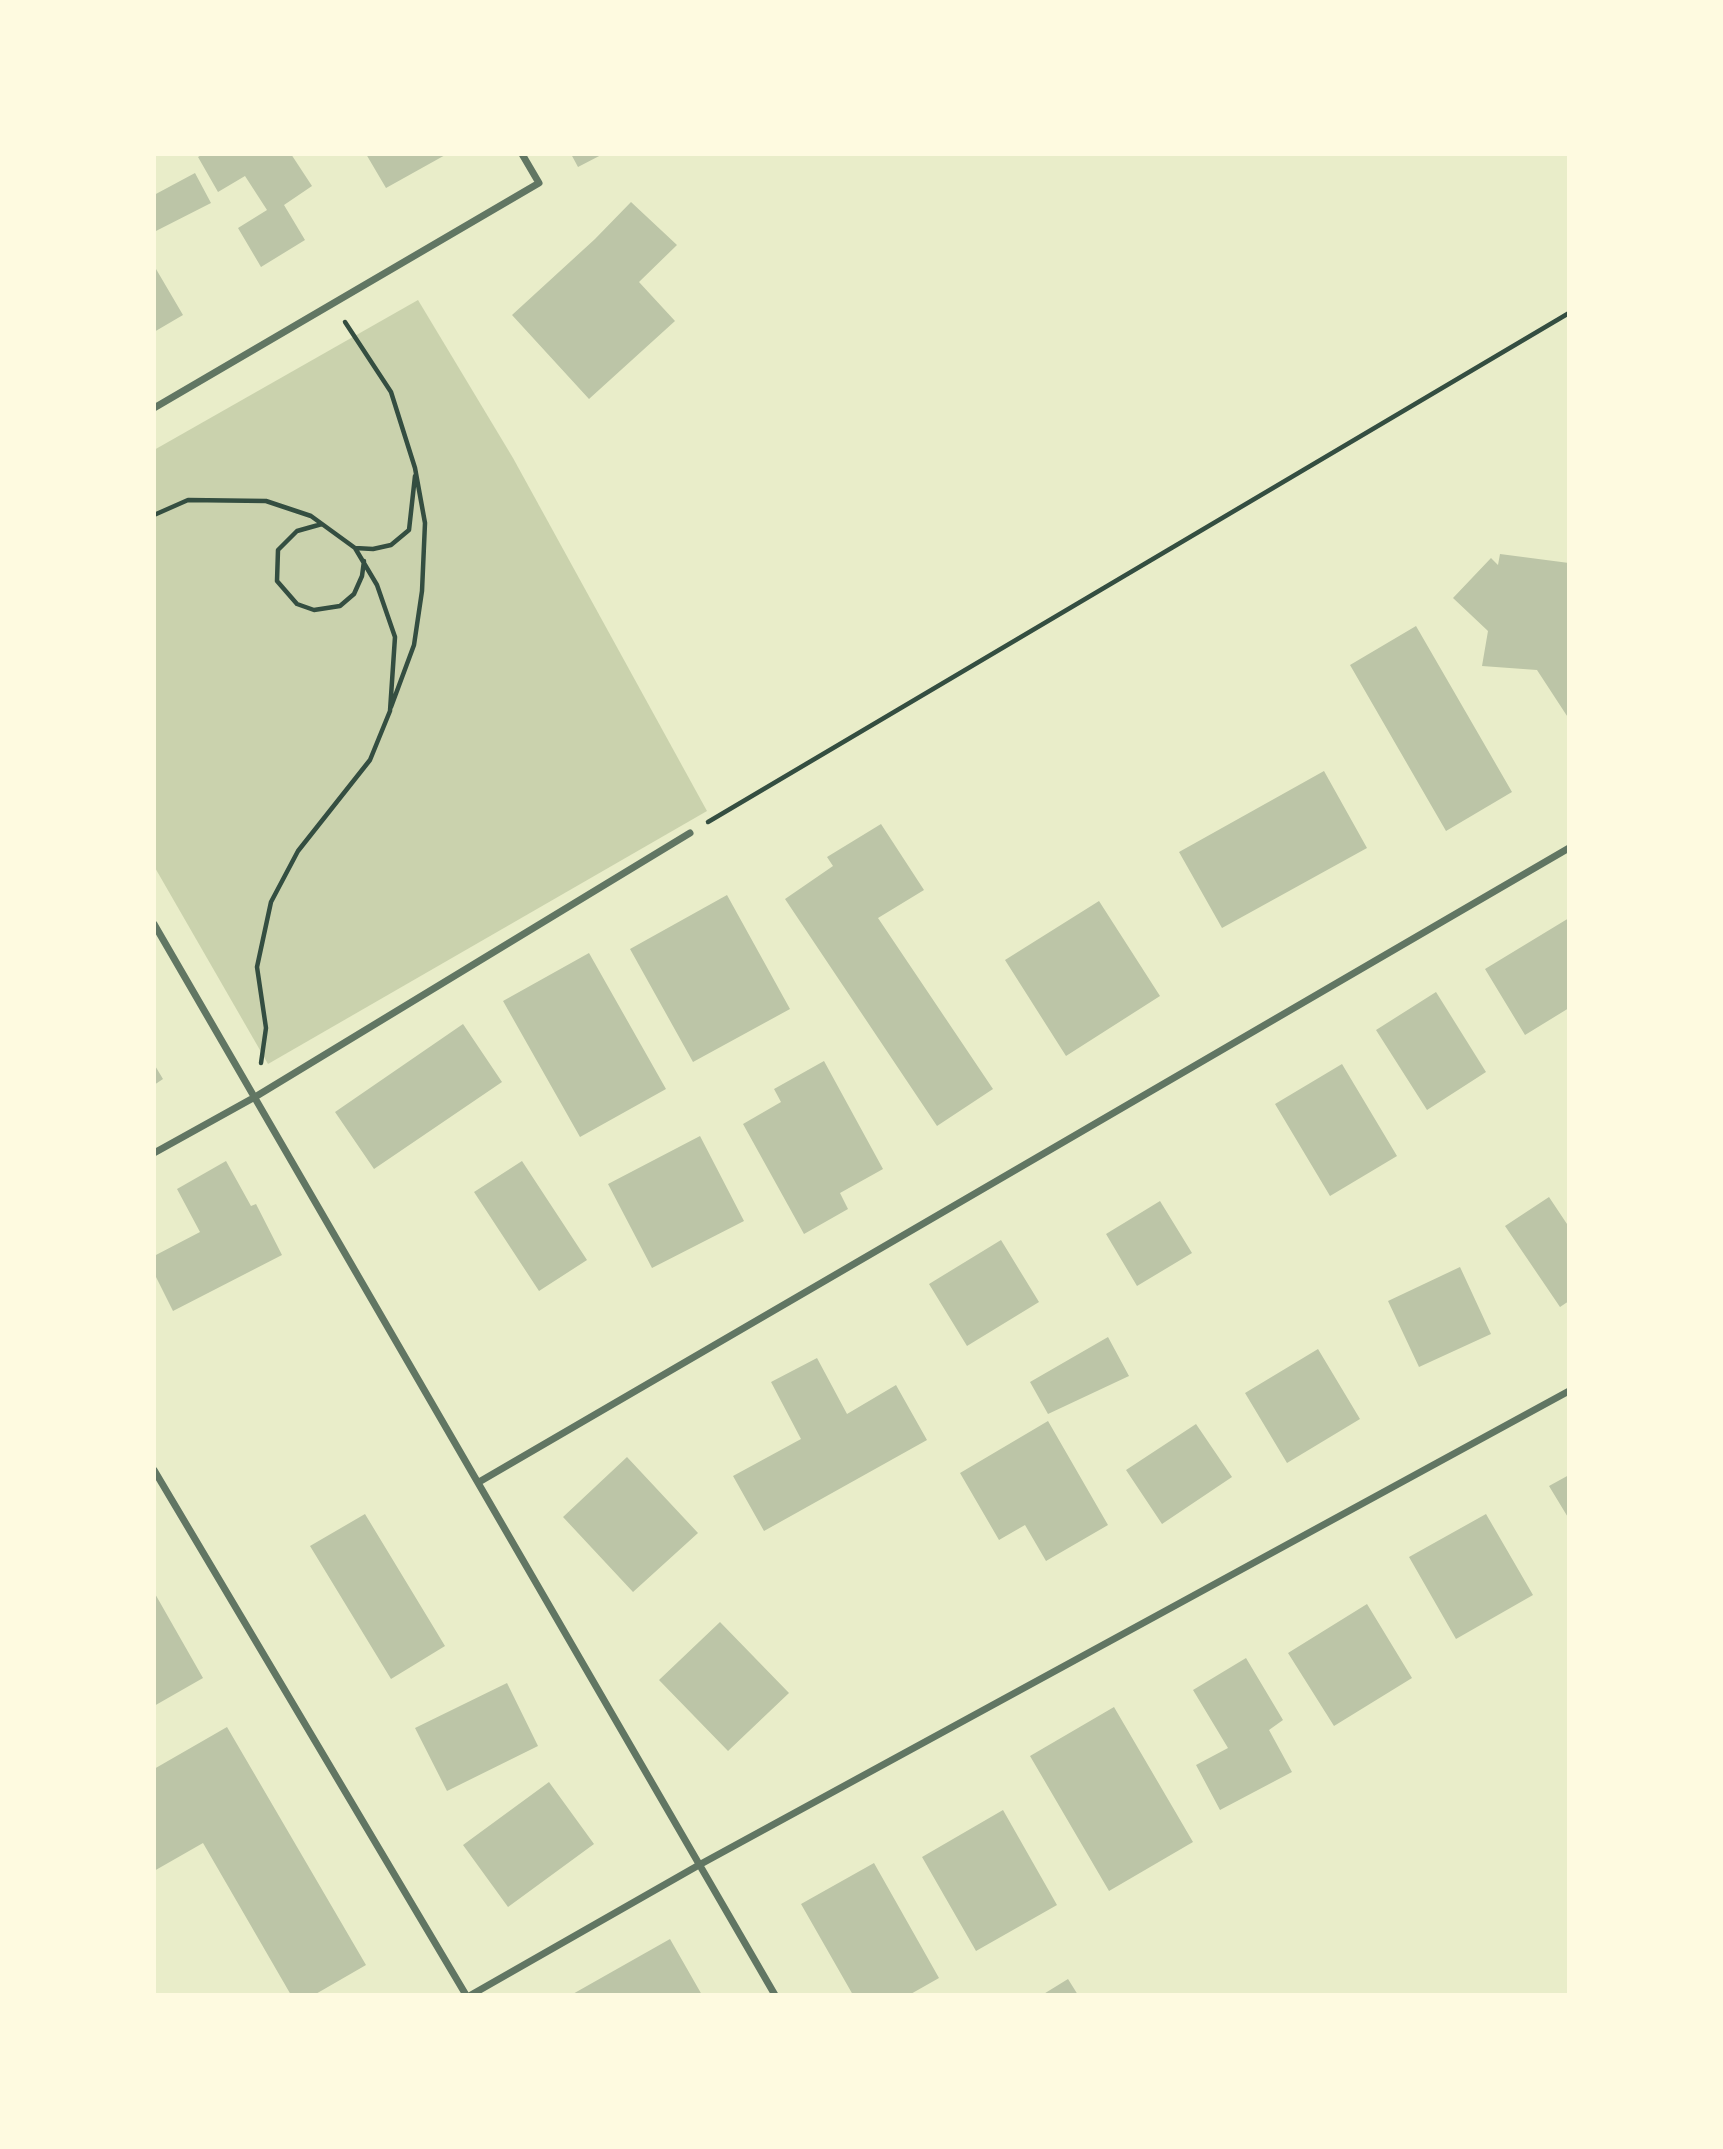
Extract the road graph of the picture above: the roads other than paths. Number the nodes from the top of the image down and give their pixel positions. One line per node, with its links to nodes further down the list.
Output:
1 (522, 154): 2 (street)
2 (154, 408)
3 (690, 833): 6 (street)
4 (1569, 848): 10 (street)
5 (154, 923): 6 (street)
6 (256, 1097): 7 (street); 10 (street)
7 (154, 1153)
8 (1569, 1391): 11 (street)
9 (154, 1470): 12 (street)
10 (479, 1482): 11 (street)
11 (699, 1865): 12 (street); 13 (street)
12 (469, 1995)
13 (775, 1995)

